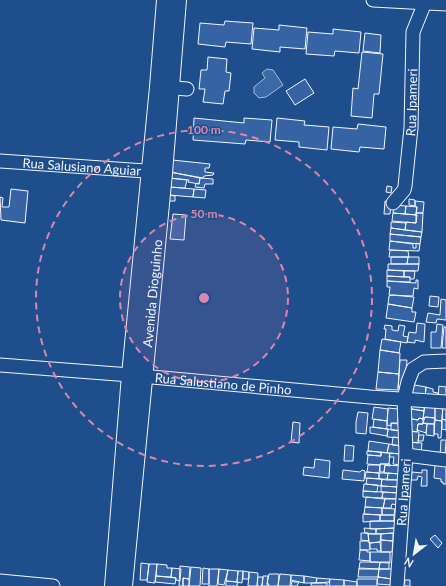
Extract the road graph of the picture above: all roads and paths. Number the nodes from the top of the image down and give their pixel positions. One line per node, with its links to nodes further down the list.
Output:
1 (165, 0): 6 (main road, Avenida Dioguinho)
2 (178, 0): 6 (main road, Avenida Dioguinho)
3 (373, 0): 4 (street)
4 (425, 2): 5 (street); 10 (street, Rua Ipameri)
5 (446, 4)
6 (164, 88): 7 (street); 9 (main road, Avenida Dioguinho)
7 (187, 89)
8 (0, 161): 9 (street, Rua Salusiano Aguiar)
9 (157, 172): 13 (main road, Avenida Dioguinho)
10 (393, 203)
11 (446, 361): 14 (street, Rua Ipameri)
12 (0, 364): 13 (street, Rua Salustiano de Pinho)
13 (137, 375): 14 (street, Rua Salustiano de Pinho); 20 (main road, Avenida Dioguinho); 21 (main road, Avenida Dioguinho)
14 (404, 399): 15 (street, Rua Salustiano de Pinho); 16 (street, Rua Ipameri)
15 (446, 402)
16 (406, 455): 17 (street); 23 (street, Rua Ipameri)
17 (446, 460)
18 (0, 581): 19 (street)
19 (53, 586)
20 (113, 586)
21 (124, 586): 22 (street)
22 (135, 586)
23 (397, 586)

